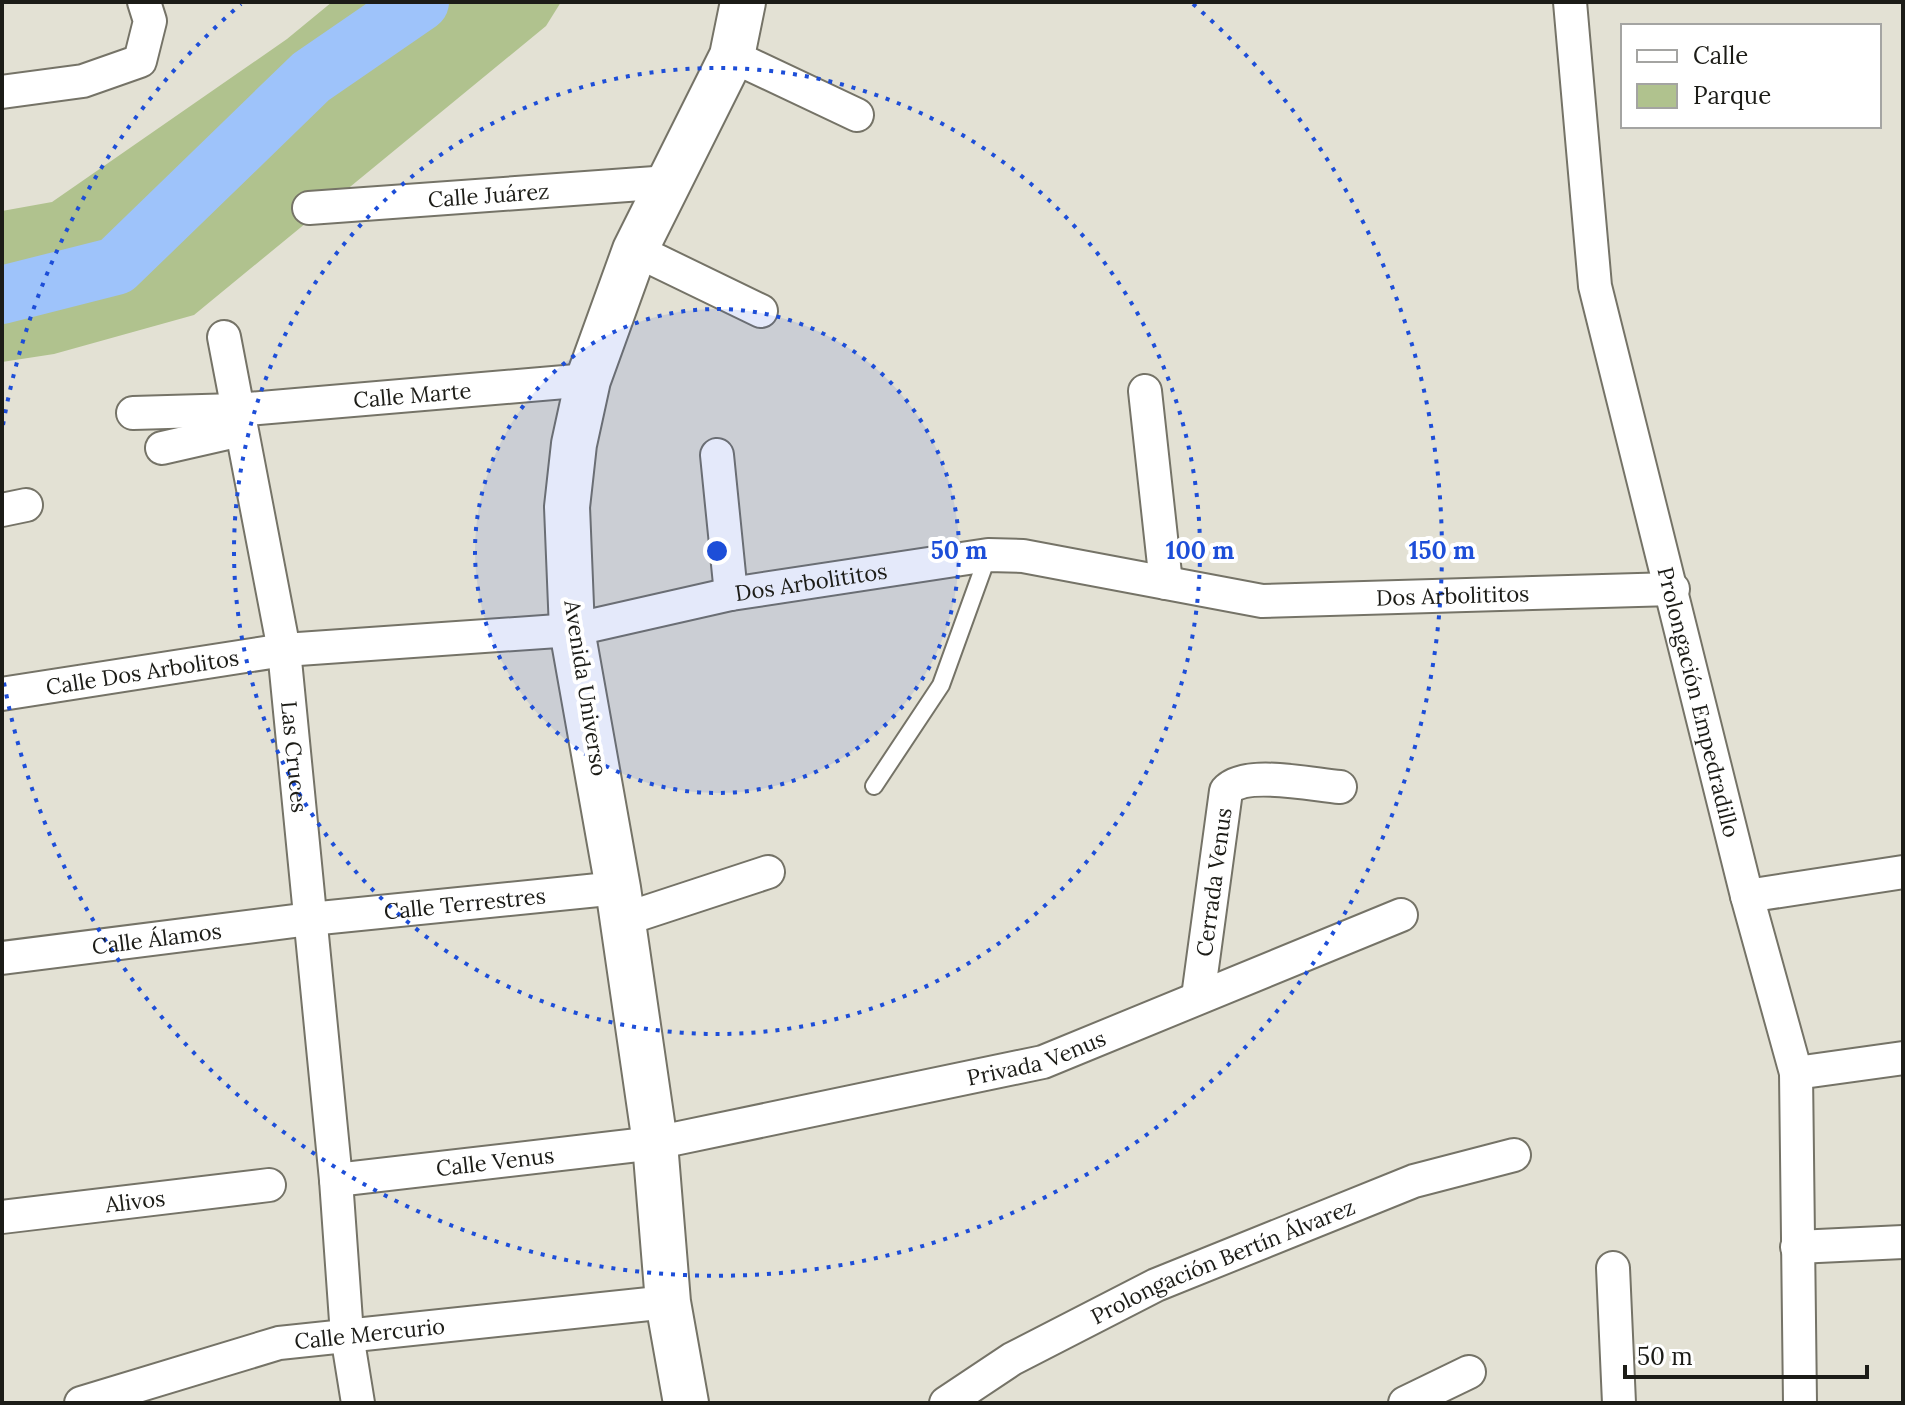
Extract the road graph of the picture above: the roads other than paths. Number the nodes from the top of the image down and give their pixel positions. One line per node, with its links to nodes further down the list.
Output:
1 (743, 2): 4 (street, Avenida Universo)
2 (1570, 2): 20 (street, Prolongación Empedradillo)
3 (147, 12): 5 (street)
4 (732, 56): 6 (street); 7 (street, Avenida Universo)
5 (2, 92)
6 (857, 115)
7 (669, 182): 8 (street, Calle Juárez); 9 (street, Avenida Universo)
8 (309, 208)
9 (635, 250): 10 (street); 12 (street, Avenida Universo)
10 (761, 311)
11 (224, 337): 15 (street, Las Cruces)
12 (588, 380): 15 (street, Calle Marte); 22 (street, Avenida Universo)
13 (1145, 391): 19 (street)
14 (133, 413): 15 (street)
15 (239, 420): 16 (street); 23 (street, Las Cruces)
16 (162, 448)
17 (717, 455): 21 (street)
18 (988, 555): 19 (street, Dos Arbolititos); 21 (street, Dos Arbolititos); 25 (lane)
19 (1166, 583): 20 (street, Dos Arbolititos)
20 (1673, 589): 29 (street, Prolongación Empedradillo)
21 (731, 594): 22 (street, Dos Arbolititos)
22 (572, 630): 23 (street, Dos Arbolititos); 30 (street, Avenida Universo)
23 (284, 650): 24 (street, Calle Dos Arbolitos); 32 (street, Las Cruces)
24 (2, 694)
25 (874, 786)
26 (1340, 787): 34 (street, Cerrada Venus)
27 (768, 872): 30 (street, Calle Terrestres)
28 (1903, 872): 29 (street)
29 (1747, 896): 36 (street, Prolongación Empedradillo)
30 (620, 904): 32 (street, Calle Terrestres); 37 (street, Avenida Universo)
31 (1401, 915): 34 (street, Privada Venus)
32 (310, 919): 33 (street, Calle Álamos); 39 (street, Las Cruces)
33 (2, 958)
34 (1198, 997): 37 (street, Privada Venus)
35 (1903, 1058): 36 (street)
36 (1796, 1073): 43 (street, Prolongación Empedradillo)
37 (655, 1143): 39 (street, Calle Venus); 45 (street, Avenida Universo)
38 (1514, 1155): 51 (street, Prolongación Bertín Álvarez)
39 (336, 1180): 46 (street, Las Cruces)
40 (269, 1185): 41 (street, Alivos)
41 (2, 1217)
42 (1903, 1242): 43 (street)
43 (1797, 1247): 54 (street, Prolongación Empedradillo)
44 (1613, 1268): 53 (street)
45 (668, 1302): 46 (street, Calle Mercurio); 50 (street, Avenida Universo)
46 (347, 1335): 48 (street, Calle Mercurio); 49 (street, Las Cruces)
47 (1469, 1372): 52 (street)
48 (81, 1403)
49 (358, 1403)
50 (686, 1403)
51 (946, 1403)
52 (1405, 1403)
53 (1619, 1403)
54 (1800, 1403)

